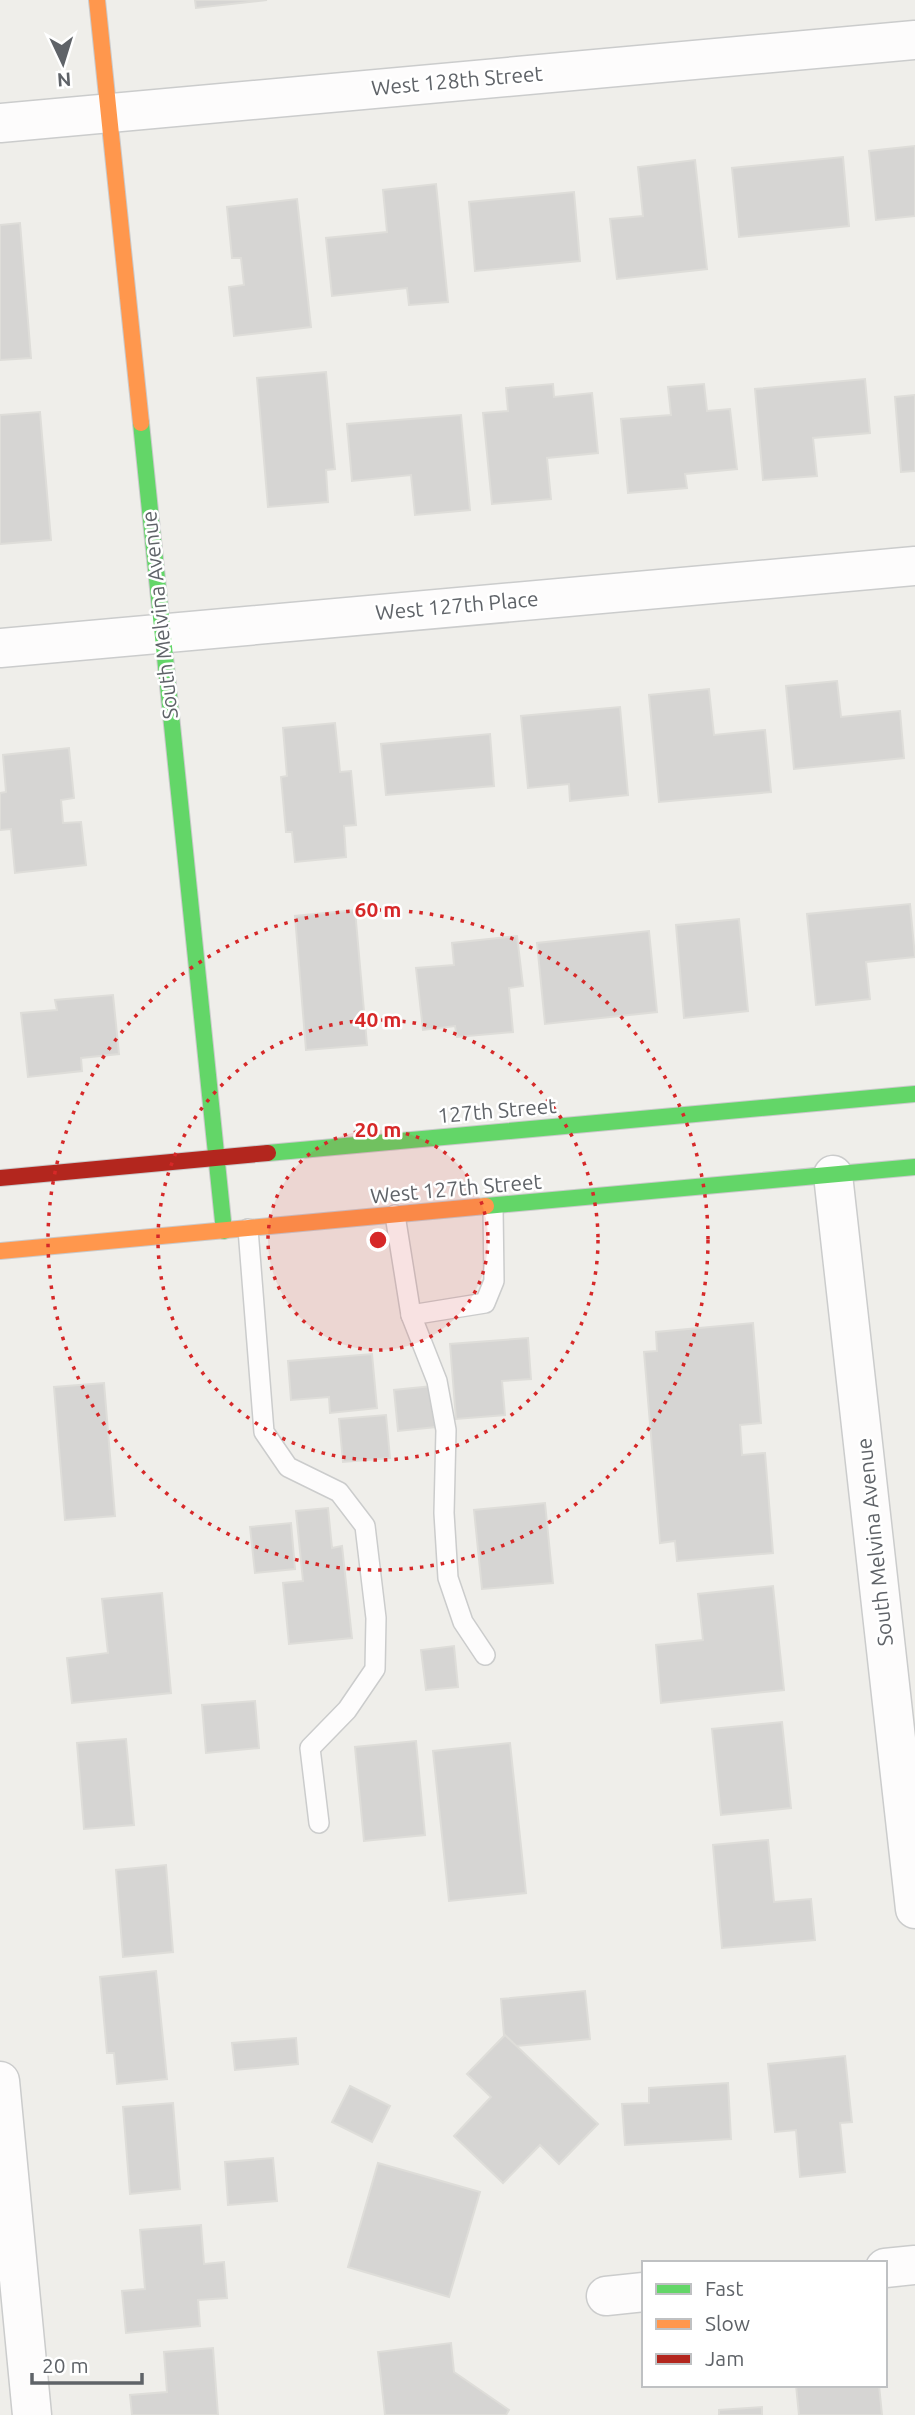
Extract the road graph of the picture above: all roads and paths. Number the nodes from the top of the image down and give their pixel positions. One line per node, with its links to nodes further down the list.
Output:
1 (97, 0): 3 (street, South Melvina Avenue)
2 (915, 40): 3 (street, West 128th Street)
3 (108, 113): 4 (street, West 128th Street); 6 (street, South Melvina Avenue)
4 (0, 123)
5 (915, 566): 6 (street, West 127th Place)
6 (162, 632): 7 (street, West 127th Place); 9 (street, South Melvina Avenue)
7 (0, 648)
8 (915, 1094): 9 (street, 127th Street)
9 (216, 1158): 12 (street, 127th Street); 16 (street, South Melvina Avenue)
10 (915, 1167): 11 (street, West 127th Street)
11 (833, 1175): 13 (street, West 127th Street); 20 (street, South Melvina Avenue)
12 (0, 1178)
13 (493, 1208): 14 (street, West 127th Street); 18 (lane)
14 (395, 1214): 15 (street, West 127th Street); 18 (lane)
15 (247, 1228): 16 (street, West 127th Street); 21 (lane)
16 (224, 1231): 17 (street, West 127th Street)
17 (0, 1251)
18 (411, 1315): 19 (lane)
19 (485, 1655)
20 (905, 1717): 22 (street, South Melvina Avenue)
21 (320, 1823)
22 (915, 1909)
23 (0, 2081): 28 (street)
24 (915, 2265): 25 (street)
25 (887, 2268)
26 (642, 2292): 27 (street)
27 (606, 2296)
28 (32, 2415)

